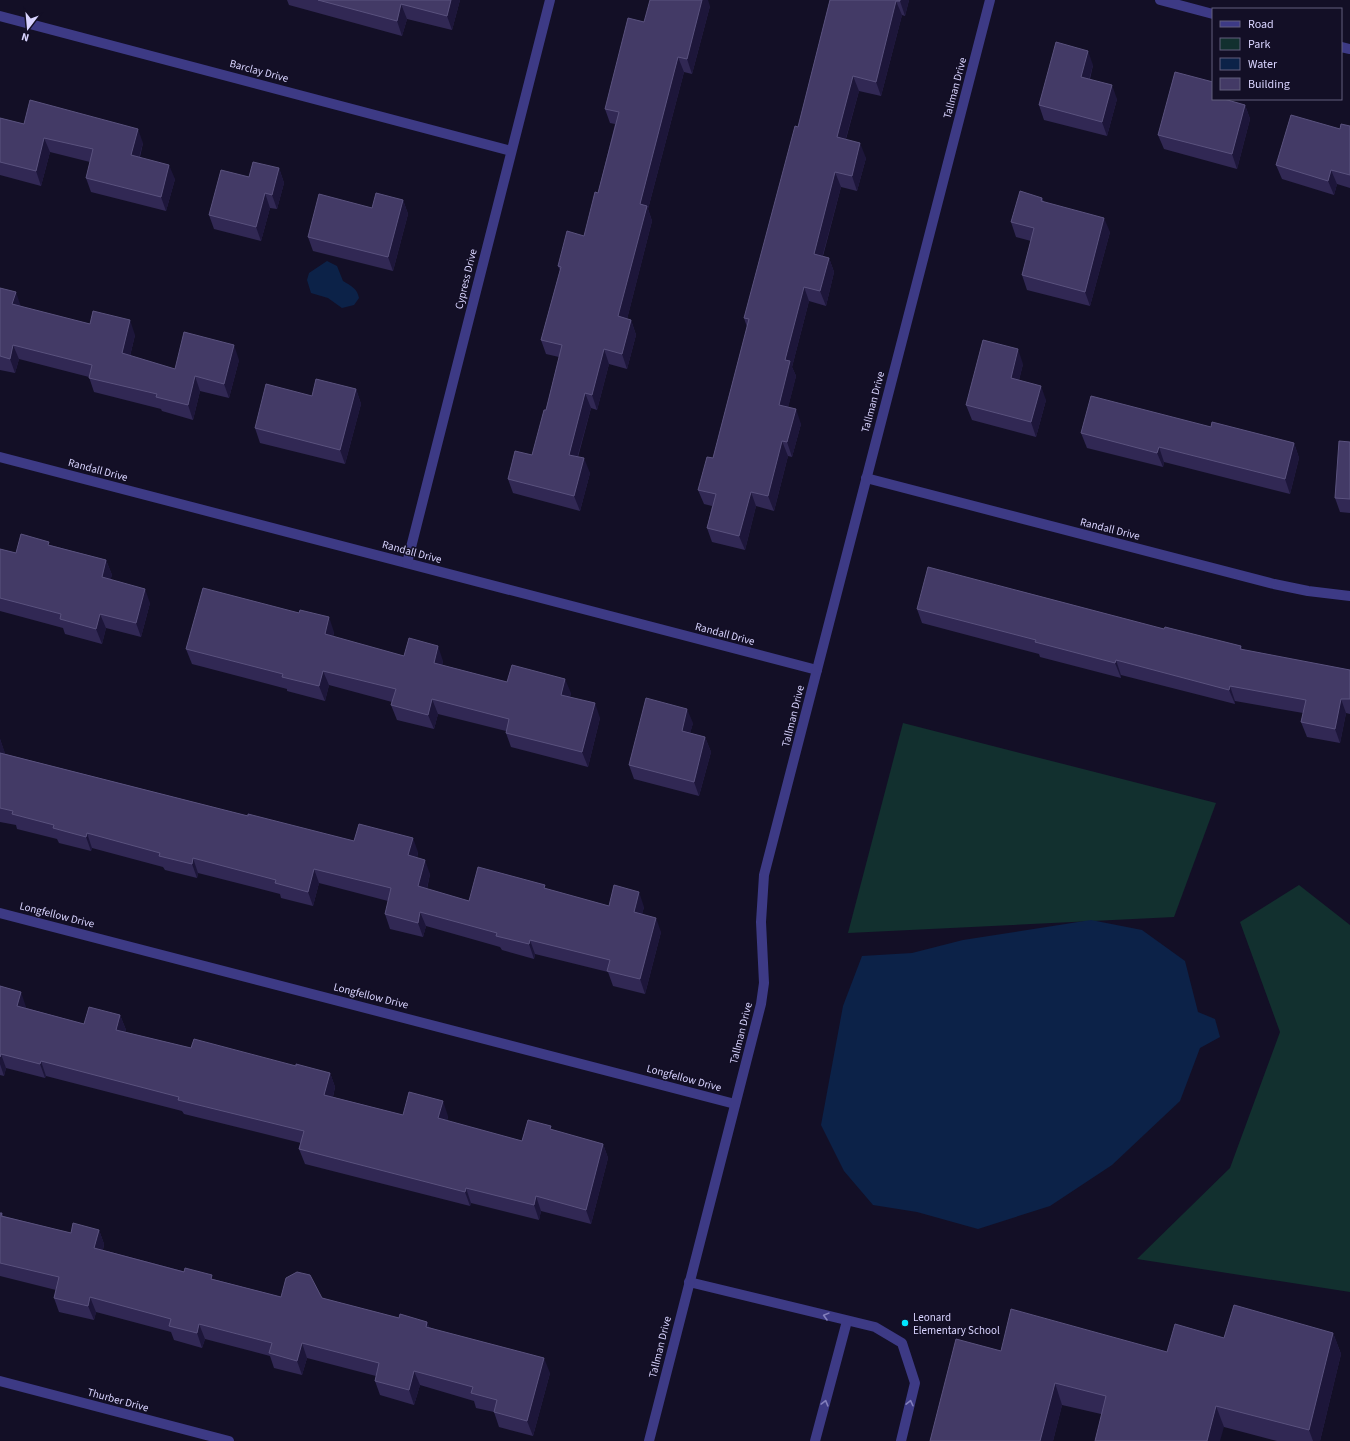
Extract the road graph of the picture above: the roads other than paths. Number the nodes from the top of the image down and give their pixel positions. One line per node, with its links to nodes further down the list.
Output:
1 (550, 0): 6 (street, Cypress Drive)
2 (990, 0): 8 (street, Tallman Drive)
3 (1160, 0): 4 (street)
4 (1212, 14)
5 (0, 16): 6 (street, Barclay Drive)
6 (511, 151): 9 (street, Cypress Drive)
7 (0, 457): 9 (street, Randall Drive)
8 (866, 478): 10 (street, Randall Drive); 11 (street, Tallman Drive)
9 (407, 563): 11 (street, Randall Drive)
10 (1350, 596)
11 (817, 670): 13 (street, Tallman Drive)
12 (0, 913): 13 (street, Longfellow Drive)
13 (735, 1104): 14 (street, Tallman Drive)
14 (689, 1282): 15 (street, one-way to 14); 18 (street, Tallman Drive)
15 (846, 1321): 19 (street, one-way to 15); 20 (street, one-way to 15)
16 (0, 1381): 17 (street, Thurber Drive)
17 (229, 1441)
18 (649, 1441)
19 (815, 1441)
20 (902, 1441)

